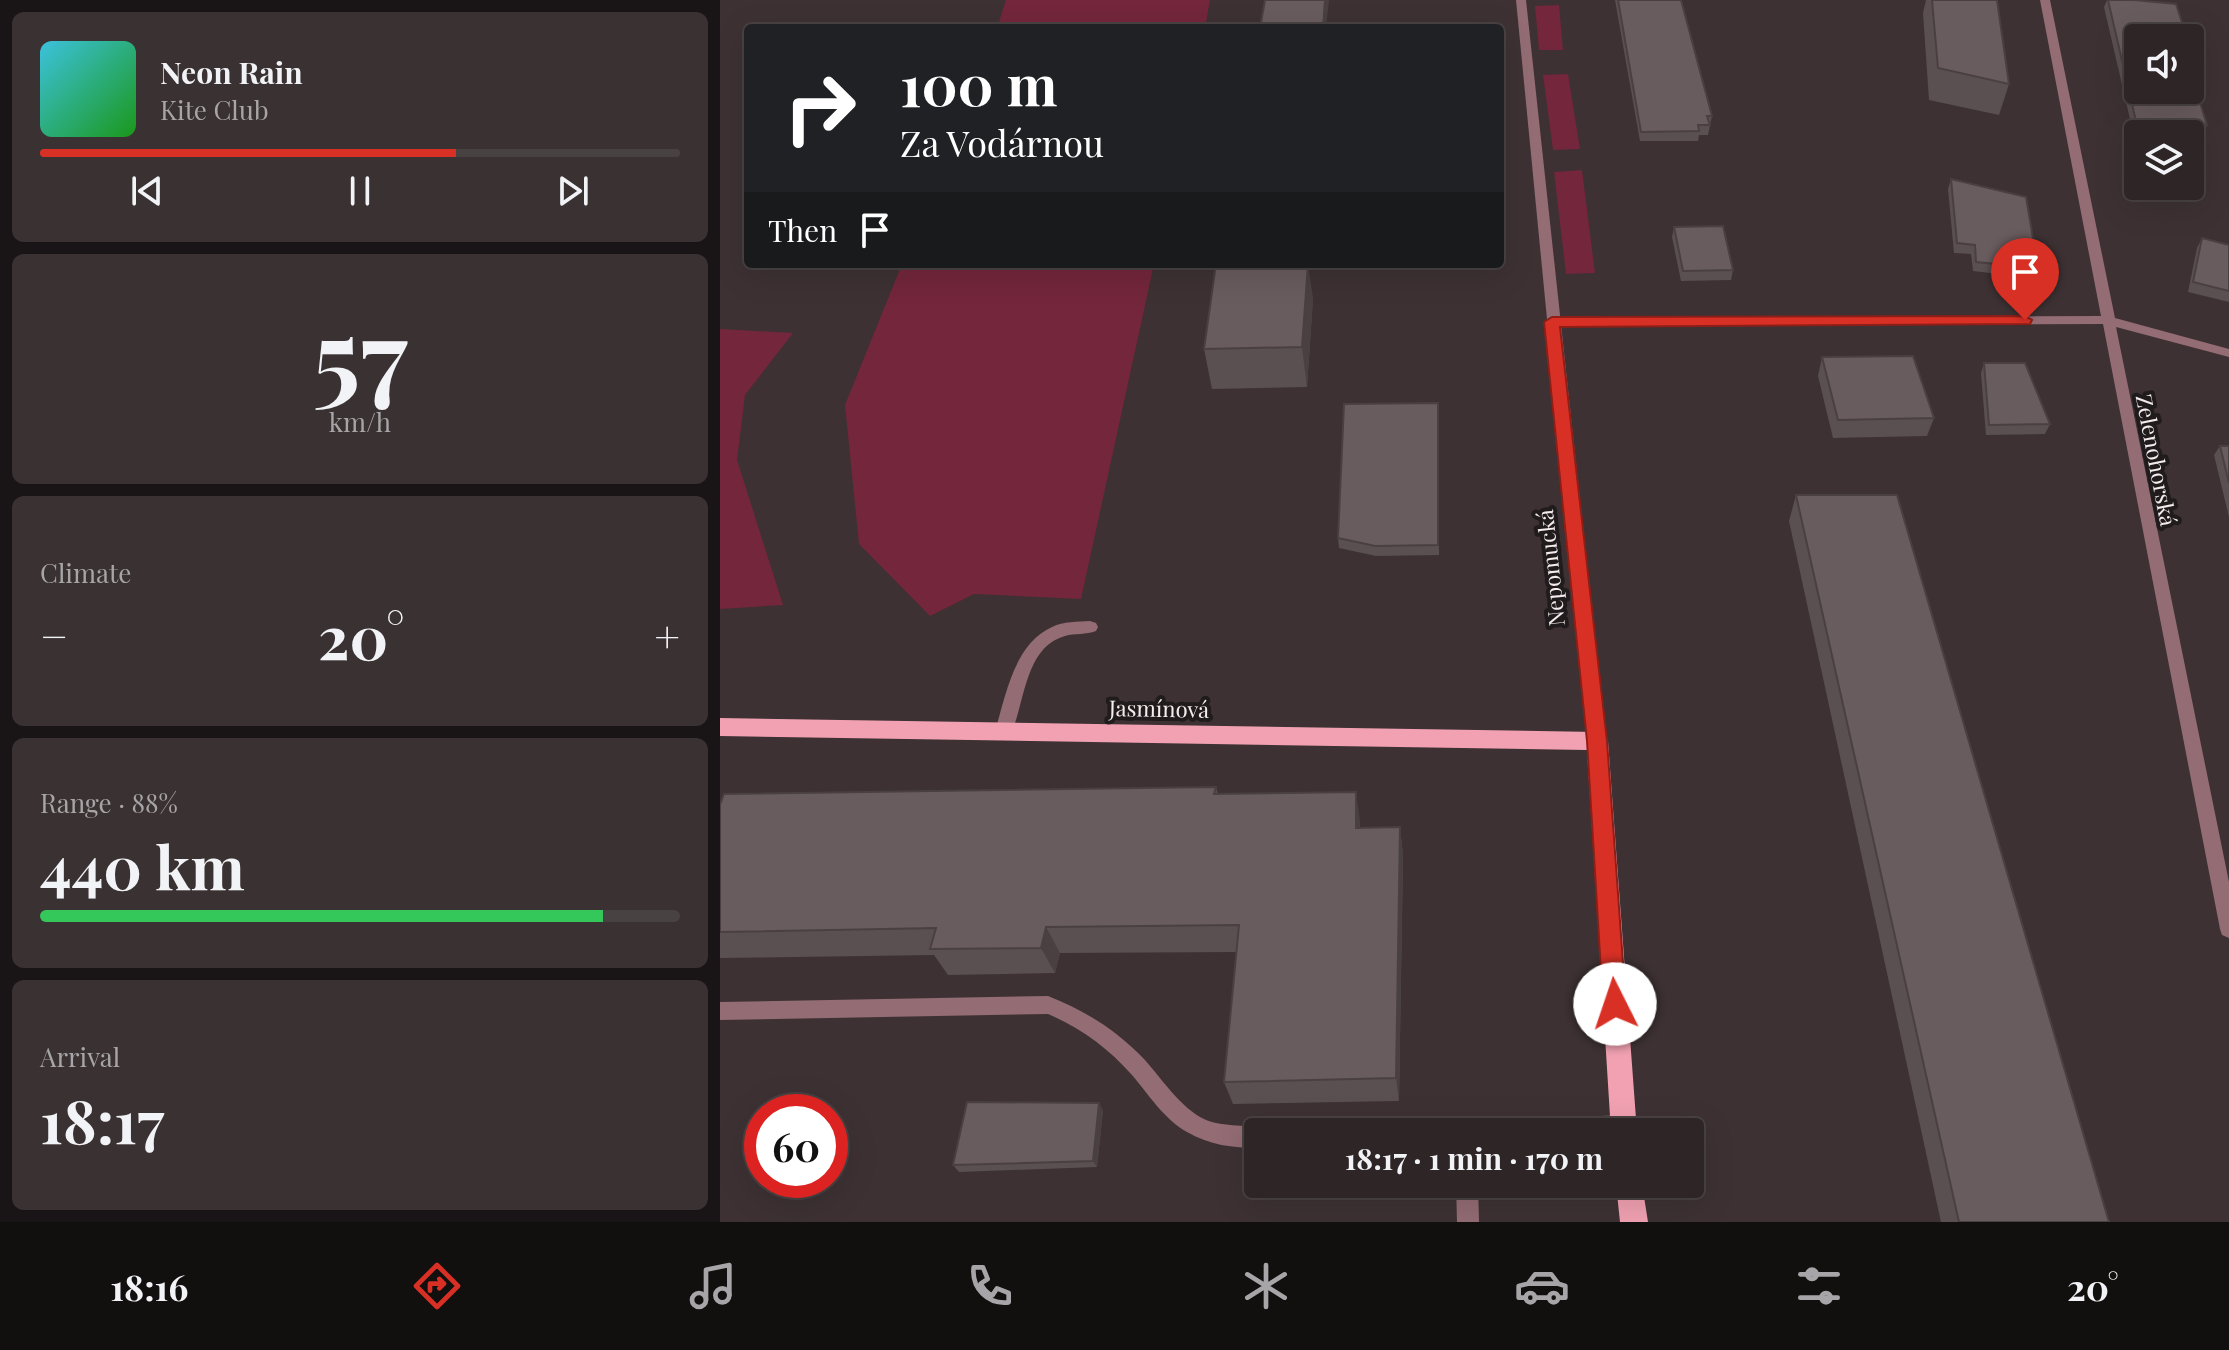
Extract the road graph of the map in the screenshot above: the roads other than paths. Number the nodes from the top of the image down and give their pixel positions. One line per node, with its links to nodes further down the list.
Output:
1 (1521, 0): 4 (street, Nepomucká)
2 (2045, 0): 3 (street, Zelenohorská)
3 (2106, 320): 4 (street); 5 (street); 10 (street, Zelenohorská)
4 (1552, 322): 9 (street, Nepomucká)
5 (2229, 353)
6 (1090, 627): 8 (street)
7 (720, 727): 8 (main road, Jasmínová)
8 (1004, 731): 9 (main road, Jasmínová)
9 (1597, 741): 12 (main road, Nepomucká)
10 (2229, 929)
11 (720, 1011): 13 (street)
12 (1622, 1118)
13 (1244, 1139)
14 (1467, 1198): 16 (street)
15 (1631, 1198): 17 (main road)
16 (1468, 1222)
17 (1634, 1222)

